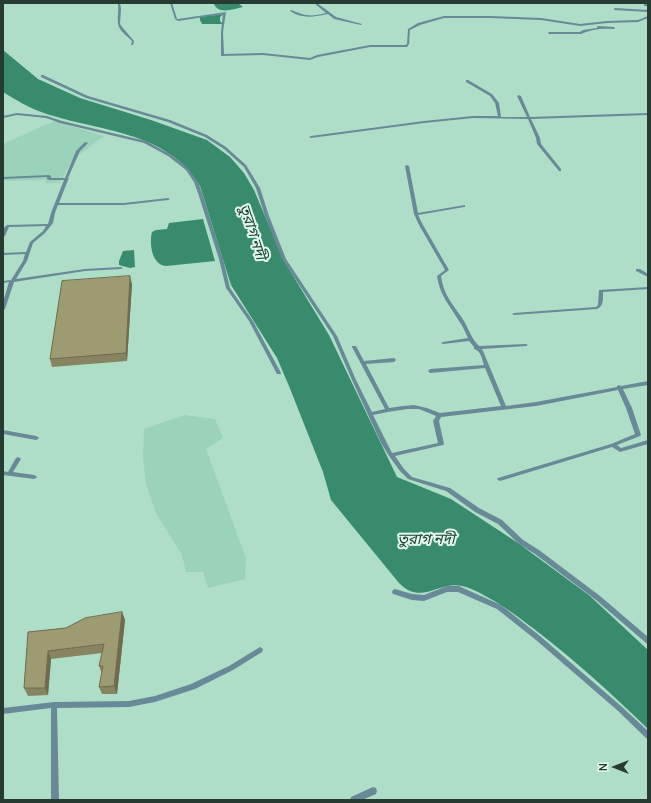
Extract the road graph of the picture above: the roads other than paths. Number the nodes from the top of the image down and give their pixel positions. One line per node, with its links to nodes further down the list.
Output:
1 (119, 3): 14 (street)
2 (171, 3): 10 (street)
3 (315, 3): 7 (street)
4 (615, 9): 6 (street)
5 (291, 11): 7 (street)
6 (648, 11)
7 (329, 13): 9 (street)
8 (648, 17): 10 (street)
9 (362, 24)
10 (595, 24): 11 (street)
11 (600, 28): 12 (street); 13 (street)
12 (614, 28)
13 (549, 33)
14 (132, 44)
15 (42, 76): 58 (street)
16 (467, 81): 20 (street)
17 (519, 96): 21 (street)
18 (648, 114): 21 (street)
19 (3, 117): 53 (street)
20 (500, 118): 21 (street); 22 (street)
21 (528, 118): 25 (street)
22 (311, 137)
23 (86, 143): 27 (street)
24 (407, 166): 31 (street)
25 (560, 170)
26 (3, 178): 27 (street)
27 (67, 179): 29 (street)
28 (168, 199): 29 (street)
29 (58, 204): 32 (street)
30 (464, 206): 31 (street)
31 (416, 214): 44 (street)
32 (49, 225): 33 (street); 34 (street)
33 (3, 236)
34 (28, 253): 35 (street); 39 (street)
35 (3, 254)
36 (121, 268): 39 (street)
37 (638, 270): 38 (street)
38 (648, 276)
39 (12, 281): 40 (street); 42 (street)
40 (3, 282)
41 (648, 288): 43 (street)
42 (3, 309)
43 (514, 314)
44 (470, 339): 45 (street); 48 (street)
45 (443, 343)
46 (526, 345): 48 (street)
47 (354, 347): 50 (street)
48 (476, 348): 51 (street)
49 (394, 360): 50 (street)
50 (363, 363): 57 (street)
51 (486, 366): 52 (street); 56 (street)
52 (430, 371)
53 (279, 373)
54 (648, 383): 55 (street)
55 (619, 387): 56 (street); 61 (street)
56 (504, 408): 59 (street)
57 (388, 410): 58 (street); 59 (street)
58 (371, 414): 65 (street)
59 (439, 415): 65 (street)
60 (3, 432): 62 (street)
61 (638, 435): 63 (street); 64 (street)
62 (36, 438)
63 (648, 442): 64 (street)
64 (613, 445): 69 (street)
65 (391, 455): 71 (street)
66 (18, 459): 67 (street)
67 (6, 474): 68 (street)
68 (34, 477)
69 (500, 479)
70 (395, 592): 75 (street)
71 (648, 641)
72 (260, 650): 73 (street)
73 (54, 705): 74 (street); 77 (street)
74 (3, 711)
75 (648, 736)
76 (373, 791): 78 (street)
77 (55, 800)
78 (354, 800)

